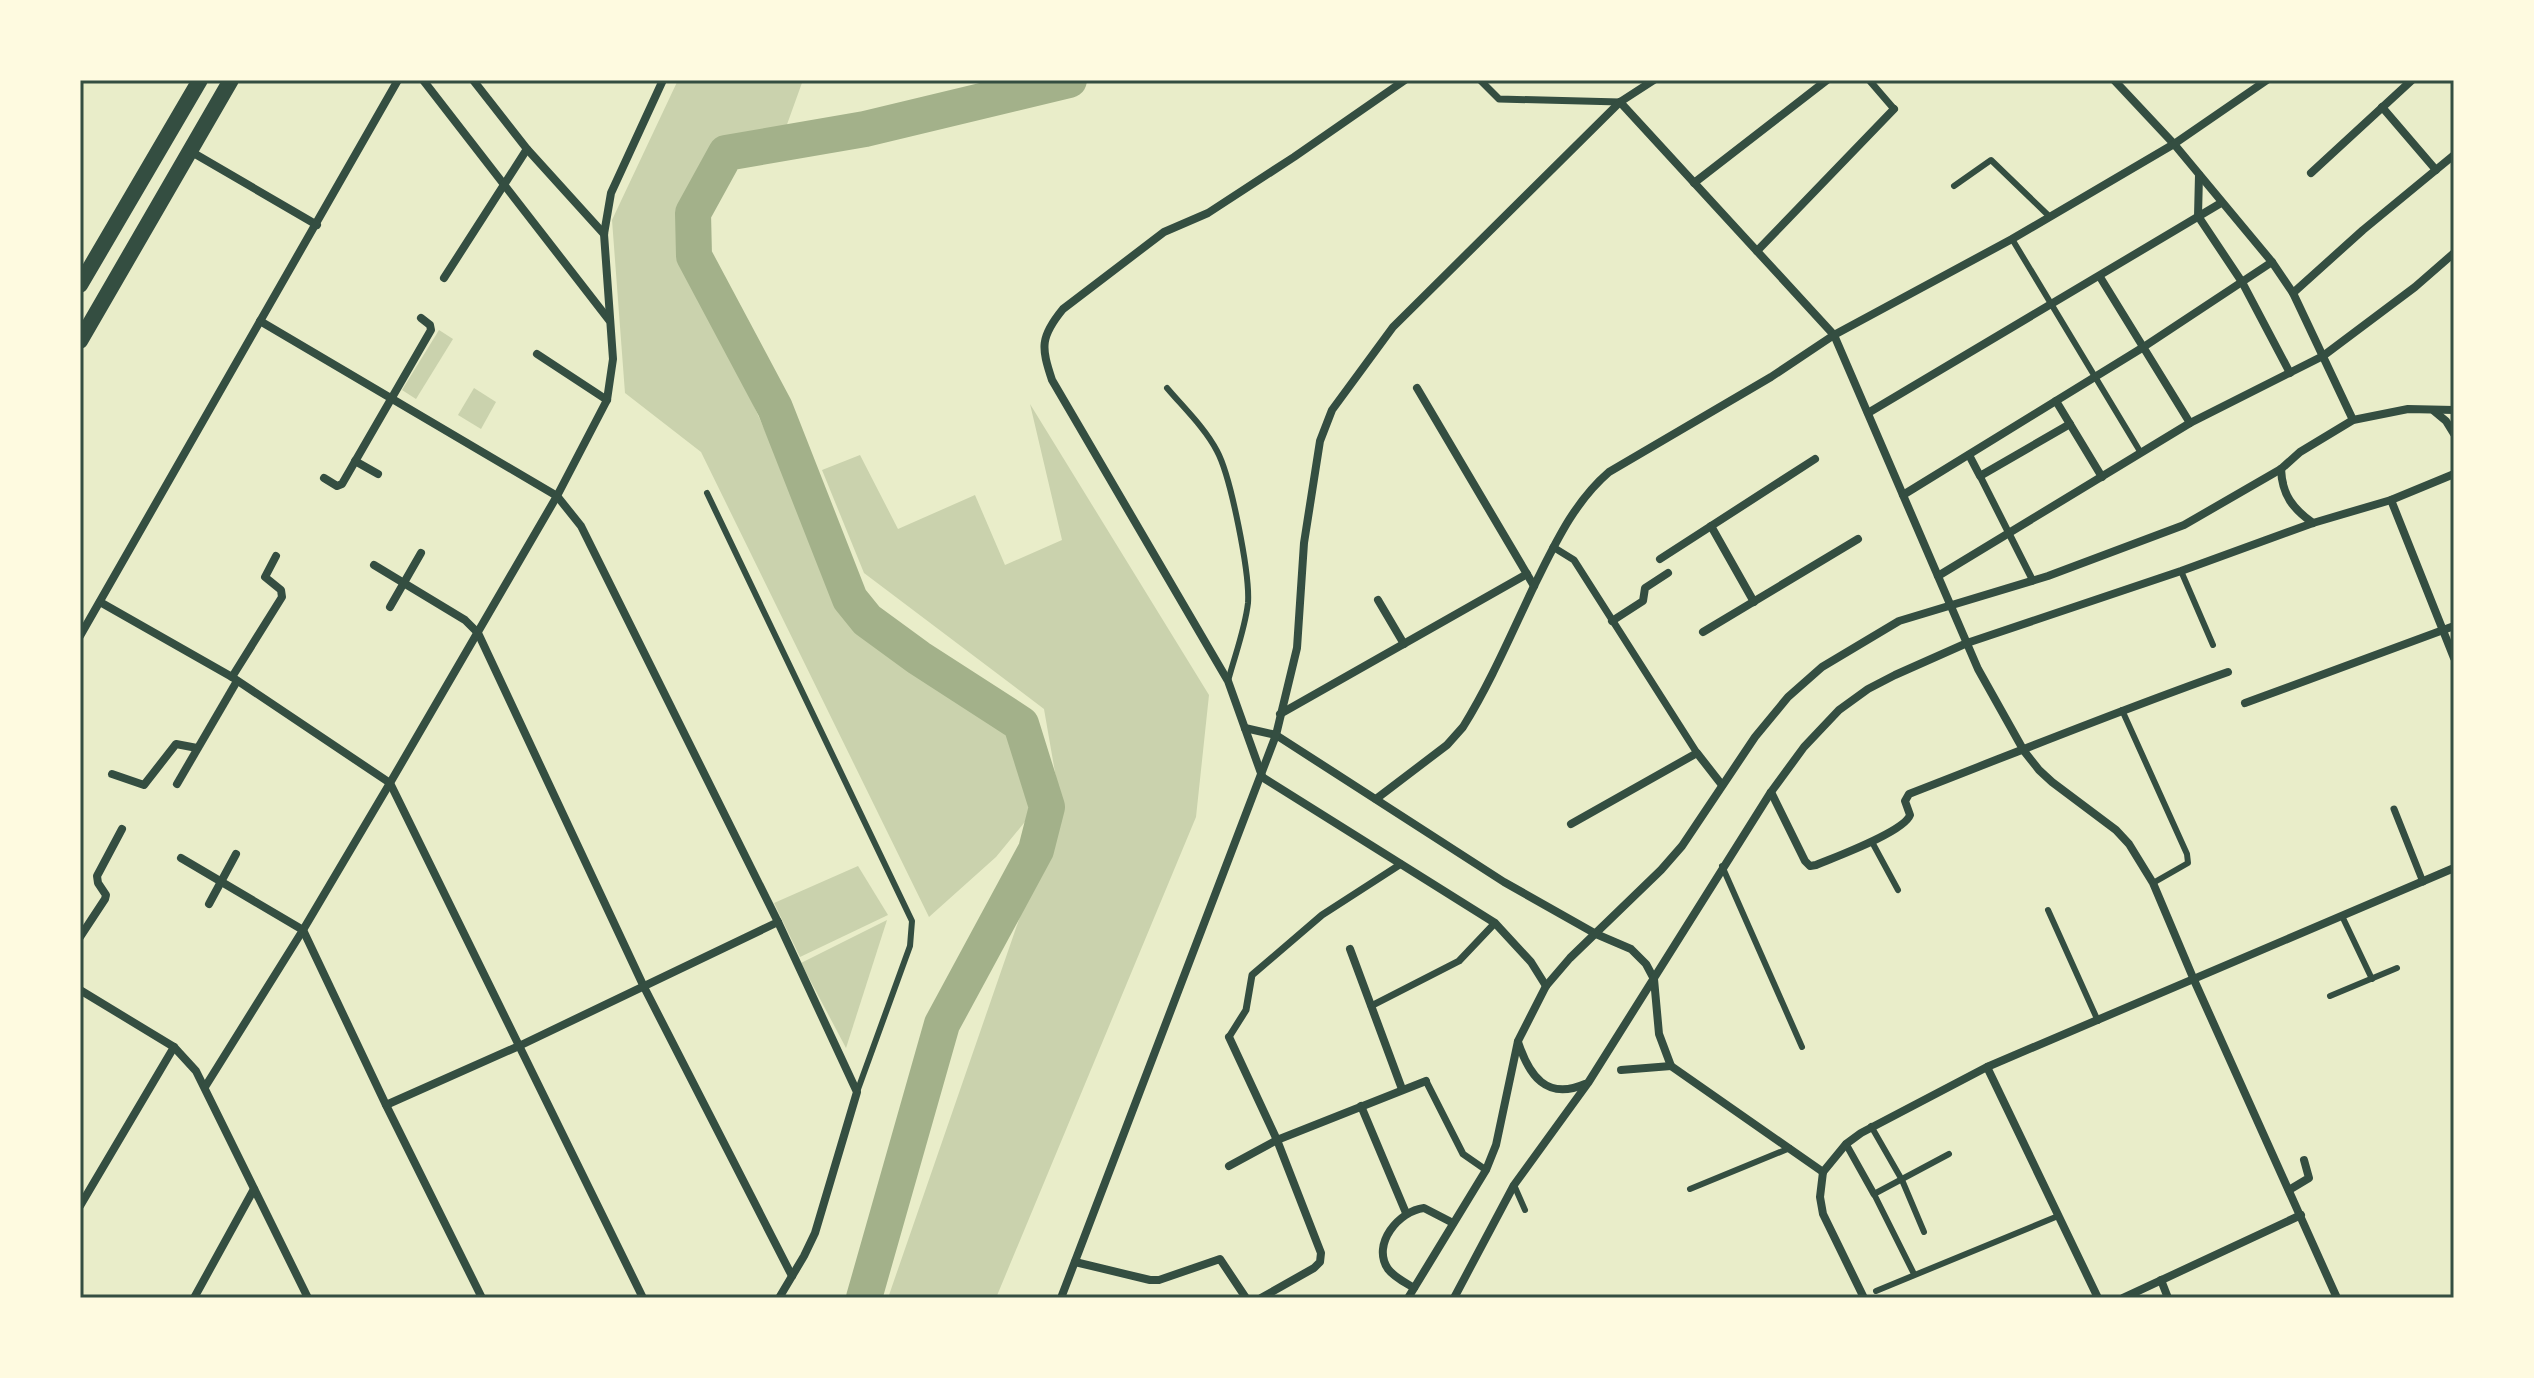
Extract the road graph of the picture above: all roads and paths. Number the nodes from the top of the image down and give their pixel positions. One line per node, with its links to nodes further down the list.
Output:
1 (200, 80): 40 (main road)
2 (231, 80): 20 (main road)
3 (398, 80): 31 (street)
4 (423, 80): 25 (street)
5 (473, 80): 19 (street)
6 (663, 80): 32 (street)
7 (1405, 80): 112 (street)
8 (1480, 80): 15 (street)
9 (1654, 80): 15 (street)
10 (1827, 80): 26 (street)
11 (1869, 80): 17 (street)
12 (2267, 80): 18 (street)
13 (2412, 80): 16 (street)
14 (2118, 81): 18 (street)
15 (1620, 102): 26 (street); 115 (street)
16 (2382, 107): 22 (street); 23 (street)
17 (1894, 109): 34 (street)
18 (2174, 144): 24 (street); 30 (street)
19 (527, 149): 25 (street); 32 (street)
20 (190, 151): 31 (street); 47 (main road)
21 (2454, 155): 22 (street)
22 (2436, 170): 41 (street)
23 (2311, 173)
24 (2199, 175): 28 (street); 29 (street)
25 (504, 183): 38 (street); 45 (street)
26 (1694, 183): 34 (street)
27 (1954, 186): 30 (lane)
28 (2221, 203): 29 (street); 36 (street)
29 (2198, 216): 37 (street); 39 (street)
30 (2050, 217): 33 (street)
31 (317, 225): 44 (street)
32 (604, 234): 45 (street)
33 (2012, 239): 42 (lane); 46 (street)
34 (1757, 251): 46 (street)
35 (2454, 253): 50 (street)
36 (2272, 262): 39 (street); 41 (street)
37 (2100, 277): 42 (street); 48 (street)
38 (444, 278)
39 (2242, 282): 48 (street); 51 (street)
40 (80, 285)
41 (2293, 293): 50 (street)
42 (2052, 305): 52 (lane); 60 (street)
43 (421, 318): 55 (street)
44 (260, 321): 55 (street); 96 (street)
45 (610, 321): 56 (street)
46 (1834, 335): 60 (street); 83 (street)
47 (80, 341)
48 (2142, 348): 52 (street); 62 (street)
49 (537, 354): 56 (street)
50 (2323, 356): 51 (street); 61 (street)
51 (2290, 373): 62 (street)
52 (2095, 377): 57 (street); 65 (lane)
53 (1167, 388): 112 (lane)
54 (1417, 388): 90 (street)
55 (391, 400): 68 (street); 77 (street)
56 (607, 400): 77 (street)
57 (2056, 401): 63 (street); 66 (street)
58 (2454, 410): 59 (street)
59 (2434, 411): 61 (street); 64 (street)
60 (1868, 413): 76 (street)
61 (2353, 420): 69 (street)
62 (2190, 423): 65 (street)
63 (2070, 424): 72 (street); 73 (street)
64 (2454, 434)
65 (2141, 453): 73 (street)
66 (1969, 455): 72 (street); 76 (street)
67 (1815, 459): 80 (street)
68 (355, 461): 70 (street); 74 (street)
69 (2281, 469): 79 (street); 92 (street)
70 (378, 474)
71 (2454, 474): 78 (street)
72 (1980, 476): 81 (street)
73 (2102, 477): 81 (street)
74 (324, 478)
75 (707, 493): 172 (lane)
76 (1903, 495): 91 (street)
77 (557, 496): 104 (street); 144 (street)
78 (2391, 500): 79 (street); 102 (street)
79 (2313, 523): 88 (street)
80 (1711, 526): 86 (street); 97 (street)
81 (2008, 534): 91 (street); 92 (street)
82 (1858, 539): 97 (street)
83 (1553, 547): 94 (street); 100 (street)
84 (421, 553): 93 (street)
85 (276, 556): 111 (street)
86 (1660, 559)
87 (374, 565): 93 (street)
88 (2181, 571): 106 (street); 108 (lane)
89 (1668, 573): 100 (street)
90 (1527, 574): 94 (street); 107 (street)
91 (1938, 576): 98 (street)
92 (2033, 581): 98 (street)
93 (404, 583): 99 (street); 104 (street)
94 (1534, 586): 127 (street)
95 (1378, 600): 107 (street)
96 (100, 602): 105 (street); 111 (street)
97 (1754, 602): 103 (street)
98 (1951, 605): 106 (street); 125 (street)
99 (390, 607)
100 (1612, 621): 120 (street)
101 (2454, 626): 102 (street)
102 (2442, 631): 109 (street); 113 (street)
103 (1703, 632)
104 (478, 633): 123 (street); 155 (street)
105 (80, 636)
106 (1967, 643): 119 (street); 126 (street)
107 (1404, 644): 115 (street)
108 (2213, 645)
109 (2454, 658)
110 (2228, 672): 114 (street)
111 (235, 679): 118 (street); 123 (street)
112 (1228, 681): 116 (street)
113 (2245, 703)
114 (2122, 710): 119 (street); 139 (lane)
115 (1280, 714): 117 (street)
116 (1245, 728): 117 (street); 122 (street)
117 (1276, 735): 122 (street); 127 (street)
118 (197, 748): 121 (street); 124 (street)
119 (2024, 751): 131 (street); 139 (street)
120 (1697, 753): 125 (street); 129 (street)
121 (112, 774)
122 (1262, 777): 134 (street); 197 (street)
123 (390, 783): 146 (street); 162 (street)
124 (177, 784)
125 (1722, 785): 147 (street)
126 (1771, 792): 131 (street); 135 (street)
127 (1376, 799): 147 (street)
128 (2394, 809): 137 (street)
129 (1571, 824)
130 (122, 829): 148 (street)
131 (1872, 842): 140 (lane)
132 (236, 854): 138 (street)
133 (181, 858): 138 (street)
134 (1401, 864): 145 (street); 160 (street)
135 (1722, 866): 151 (street); 164 (lane)
136 (2454, 868): 137 (street)
137 (2423, 882): 143 (street)
138 (221, 883): 141 (street); 146 (street)
139 (2153, 883): 153 (street)
140 (1898, 890)
141 (209, 904)
142 (2048, 910): 159 (lane)
143 (2342, 916): 152 (lane); 153 (street)
144 (778, 922): 155 (street); 172 (street)
145 (1495, 923): 154 (street); 158 (street)
146 (303, 930): 170 (street); 173 (street)
147 (1596, 934): 151 (street); 154 (street)
148 (80, 937)
149 (1350, 949): 158 (street)
150 (2397, 968): 152 (lane)
151 (1654, 979): 165 (street); 169 (street)
152 (2372, 979): 157 (lane)
153 (2194, 980): 159 (street); 188 (street)
154 (1546, 986): 161 (street)
155 (644, 987): 162 (street); 199 (street)
156 (80, 990): 163 (street)
157 (2330, 996)
158 (1371, 1006): 171 (street)
159 (2098, 1021): 166 (street)
160 (1229, 1037): 176 (street)
161 (1518, 1041): 169 (street); 182 (street)
162 (519, 1046): 173 (street); 206 (street)
163 (174, 1047): 170 (street); 190 (street)
164 (1802, 1047)
165 (1671, 1066): 167 (street); 178 (street)
166 (1987, 1067): 175 (street); 194 (street)
167 (1621, 1070)
168 (1426, 1081): 171 (street); 182 (street)
169 (1588, 1083): 185 (street)
170 (205, 1087): 186 (street)
171 (1402, 1089): 174 (street)
172 (857, 1092): 199 (street)
173 (386, 1105): 205 (street)
174 (1361, 1106): 176 (street); 192 (street)
175 (1871, 1126): 177 (street); 184 (lane)
176 (1277, 1140): 181 (street); 210 (street)
177 (1846, 1144): 183 (street); 189 (street)
178 (1790, 1148): 183 (street); 187 (lane)
179 (1949, 1154): 184 (lane)
180 (2304, 1160): 188 (street)
181 (1229, 1166)
182 (1486, 1170): 195 (street)
183 (1823, 1172): 213 (street)
184 (1902, 1180): 189 (lane); 196 (lane)
185 (1514, 1185): 191 (lane); 212 (street)
186 (254, 1189): 203 (street); 204 (street)
187 (1690, 1189)
188 (2289, 1190): 193 (street)
189 (1874, 1194): 198 (lane)
190 (80, 1206)
191 (1525, 1210)
192 (1406, 1213): 195 (street); 201 (street)
193 (2301, 1215): 200 (street); 217 (street)
194 (2058, 1216): 198 (lane); 214 (street)
195 (1453, 1223): 201 (street)
196 (1924, 1232)
197 (1075, 1262): 208 (street); 209 (street)
198 (1914, 1274): 202 (lane)
199 (792, 1276): 207 (street)
200 (2161, 1280): 215 (street); 216 (street)
201 (1414, 1288): 211 (street)
202 (1876, 1291)
203 (194, 1298)
204 (308, 1298)
205 (482, 1298)
206 (643, 1298)
207 (779, 1298)
208 (1061, 1298)
209 (1246, 1298)
210 (1261, 1298)
211 (1408, 1298)
212 (1454, 1298)
213 (1864, 1298)
214 (2098, 1298)
215 (2123, 1298)
216 (2168, 1298)
217 (2337, 1298)

